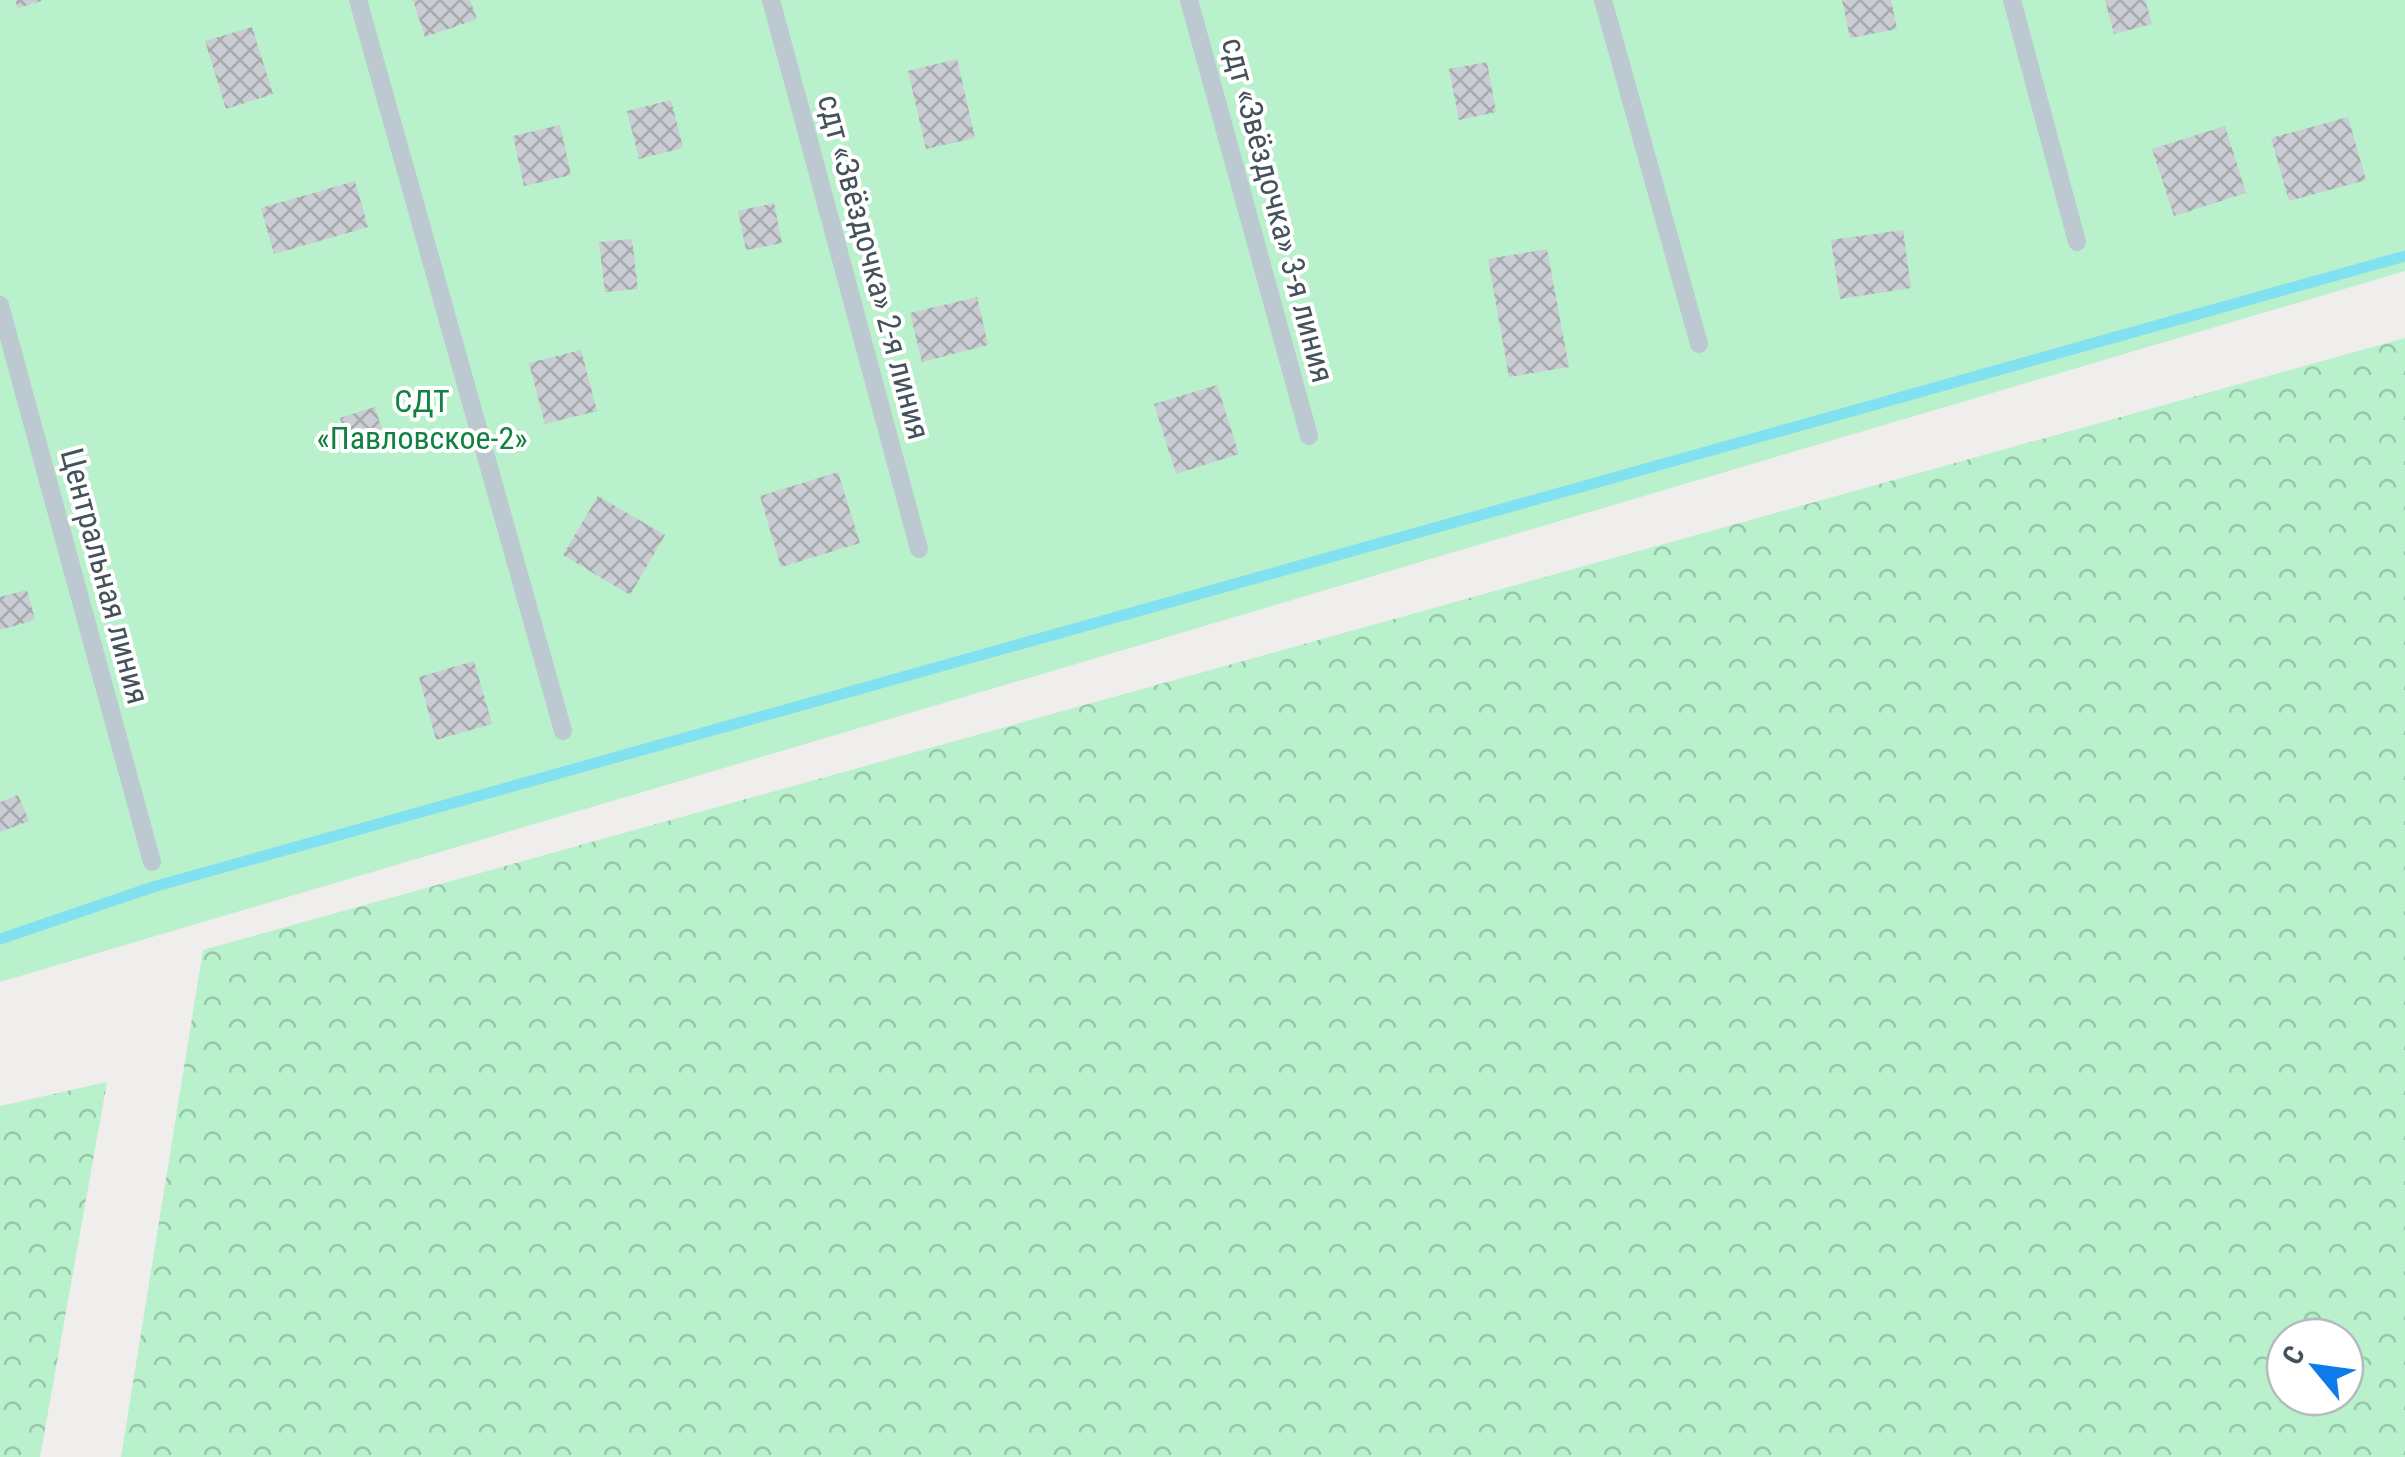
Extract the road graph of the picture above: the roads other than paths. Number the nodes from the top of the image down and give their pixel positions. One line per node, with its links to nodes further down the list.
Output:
1 (358, 0): 11 (lane)
2 (771, 0): 10 (lane, сдт «Звёздочка» 2-я линия)
3 (1189, 0): 9 (lane, сдт «Звёздочка» 3-я линия)
4 (1603, 0): 8 (lane)
5 (2012, 0): 6 (lane)
6 (2078, 242)
7 (0, 305): 12 (lane, Центральная линия)
8 (1699, 344)
9 (1308, 436)
10 (918, 549)
11 (564, 730)
12 (152, 862)

